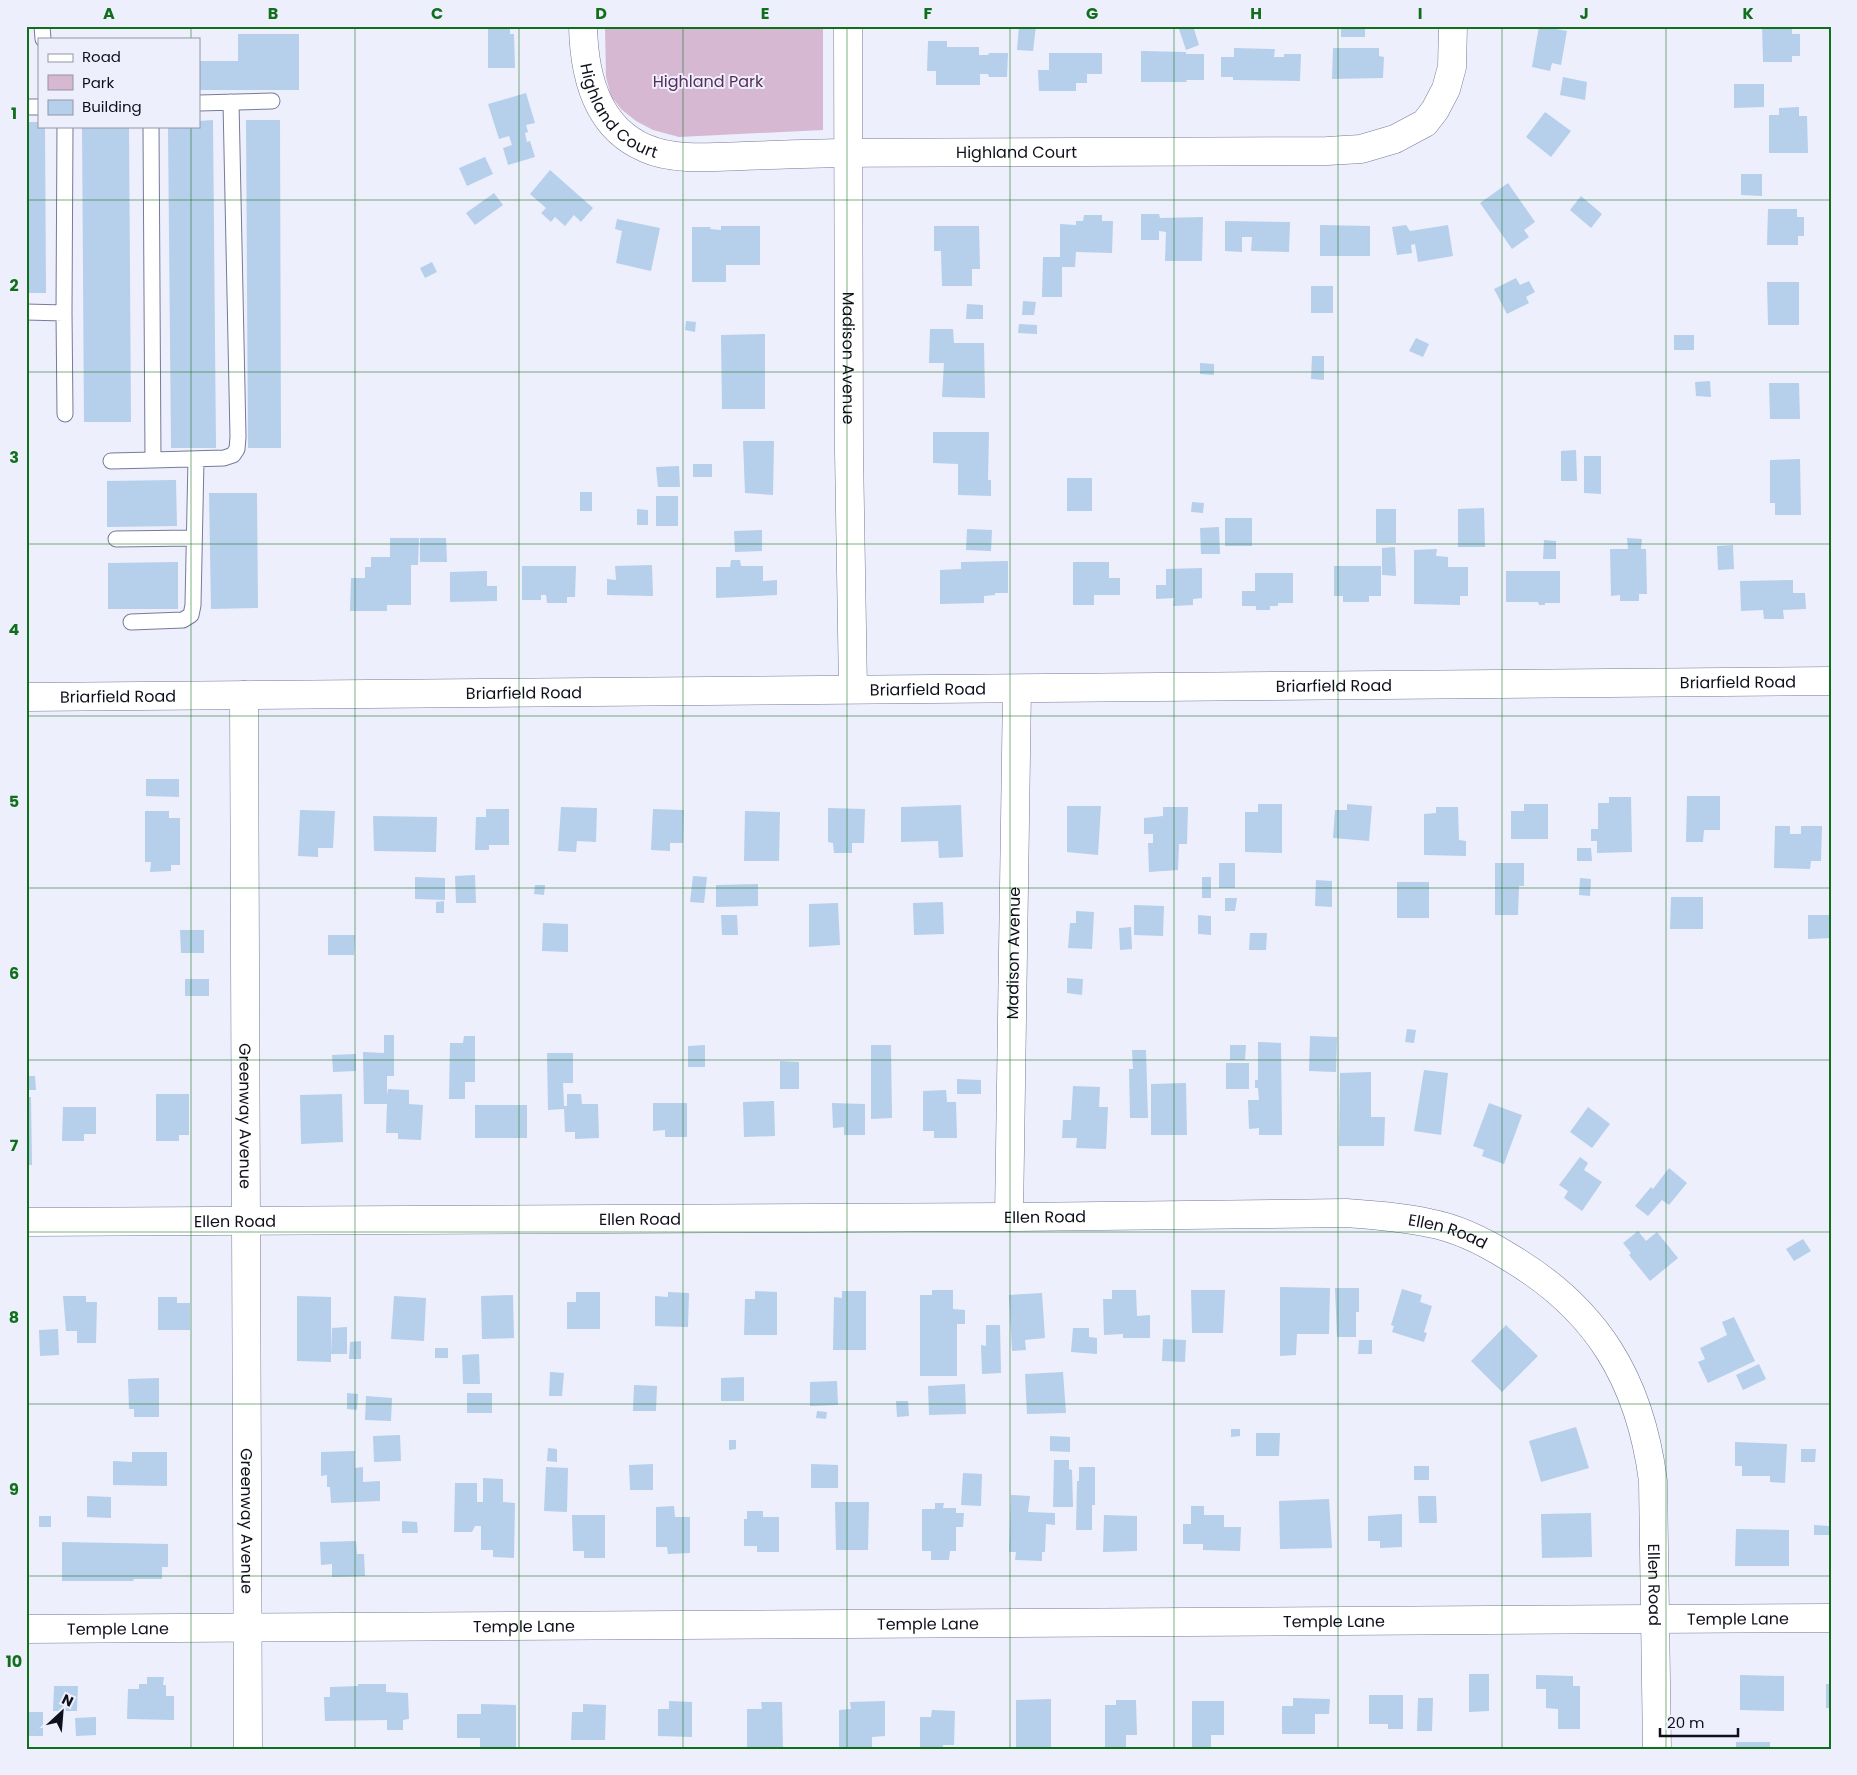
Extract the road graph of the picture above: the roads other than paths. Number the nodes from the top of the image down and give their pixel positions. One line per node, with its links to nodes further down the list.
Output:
1 (582, 26): 9 (street, Highland Court)
2 (848, 26): 9 (street, Madison Avenue)
3 (1453, 26): 9 (street, Highland Court)
4 (272, 101): 5 (lane)
5 (231, 102): 6 (lane); 13 (lane)
6 (200, 103)
7 (65, 128): 11 (lane)
8 (151, 128): 14 (lane)
9 (849, 153): 21 (street, Madison Avenue)
10 (26, 312): 11 (lane)
11 (64, 313): 12 (lane)
12 (64, 414)
13 (196, 459): 14 (lane); 16 (lane)
14 (153, 460): 15 (lane)
15 (112, 461)
16 (193, 538): 17 (lane); 18 (lane)
17 (116, 539)
18 (131, 622)
19 (1831, 681): 20 (street, Briarfield Road)
20 (1017, 689): 21 (street, Briarfield Road); 24 (street, Madison Avenue)
21 (853, 690): 22 (street, Briarfield Road)
22 (244, 695): 23 (street, Briarfield Road); 25 (street, Greenway Avenue)
23 (26, 697)
24 (1009, 1217): 25 (street, Ellen Road); 28 (street, Ellen Road)
25 (245, 1221): 26 (street, Ellen Road); 29 (street, Greenway Avenue)
26 (26, 1222)
27 (1831, 1618): 28 (street, Temple Lane)
28 (1656, 1620): 29 (street, Temple Lane); 32 (street, Ellen Road)
29 (246, 1627): 30 (street, Temple Lane); 31 (street, Greenway Avenue)
30 (26, 1629)
31 (248, 1749)
32 (1657, 1749)

